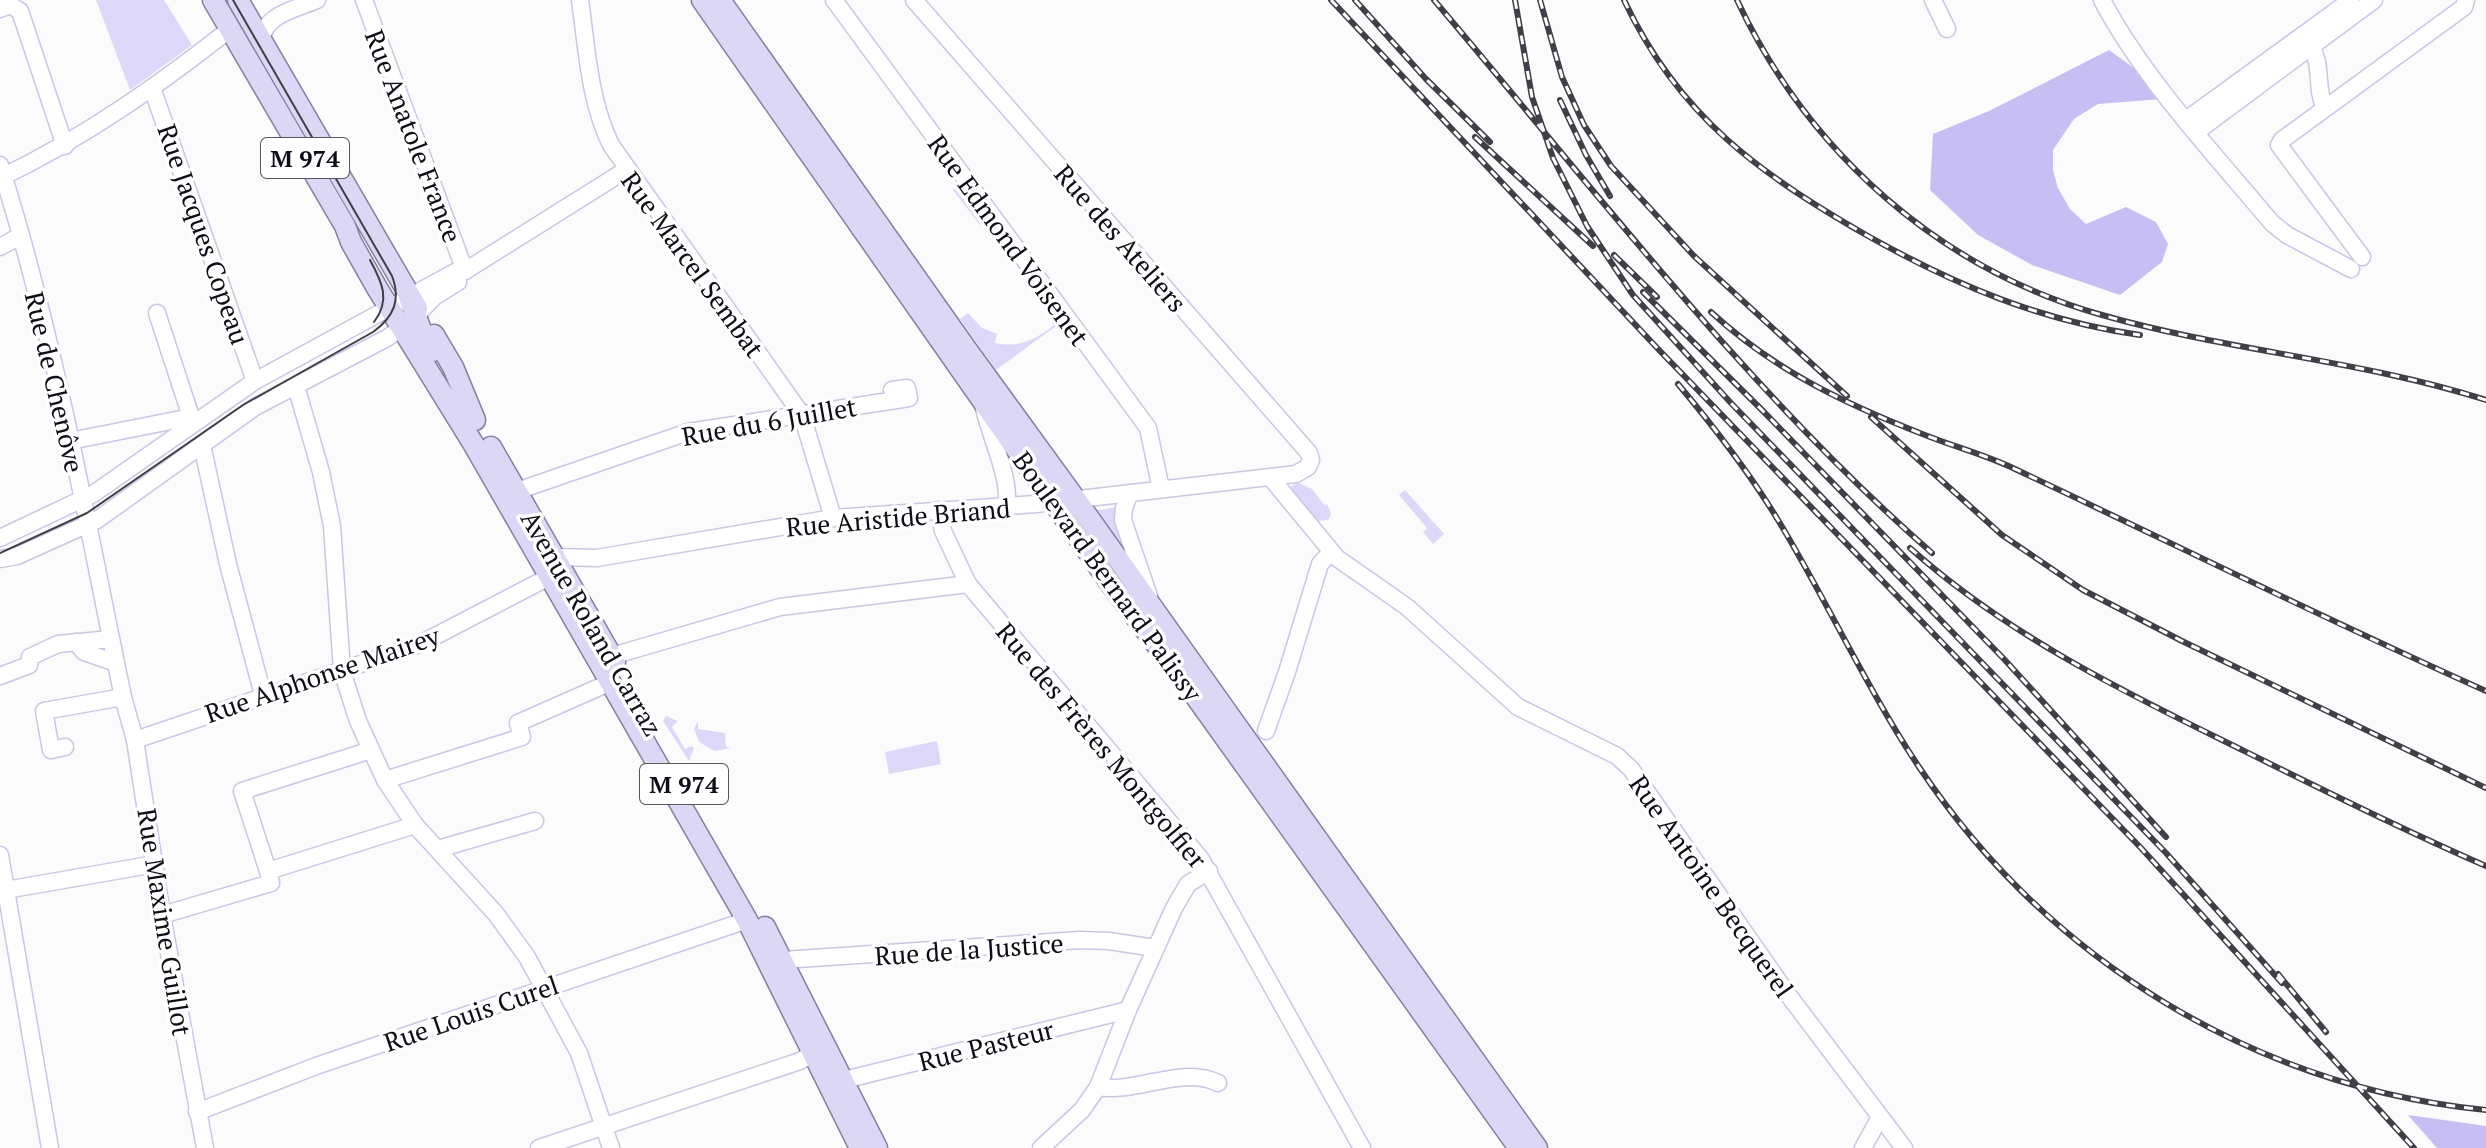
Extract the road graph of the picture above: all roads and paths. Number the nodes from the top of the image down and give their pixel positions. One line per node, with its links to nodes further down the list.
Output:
1 (213, 0): 17 (main road, M 974)
2 (238, 0): 19 (main road, M 974)
3 (317, 0): 19 (street)
4 (364, 0): 29 (street, Rue Anatole France)
5 (580, 0): 25 (street, Rue Marcel Sembat)
6 (702, 0): 36 (main road, Boulevard Bernard Palissy)
7 (720, 0): 16 (main road, Boulevard Bernard Palissy)
8 (834, 0): 44 (street, Rue Edmond Voisenet)
9 (914, 0): 42 (street, Rue des Ateliers)
10 (1933, 0): 18 (street)
11 (2102, 0): 23 (street)
12 (2351, 0): 23 (street)
13 (2374, 0): 20 (street)
14 (2466, 0): 22 (street)
15 (0, 9): 24 (street)
16 (734, 10): 47 (main road, Boulevard Bernard Palissy)
17 (230, 29): 21 (street); 30 (main road, Avenue Roland Carraz / M 974)
18 (1947, 29)
19 (262, 40): 32 (main road, Avenue Roland Carraz / M 974)
20 (2311, 47): 22 (street); 23 (street)
21 (152, 88): 24 (street); 33 (street, Rue Jacques Copeau)
22 (2325, 108): 23 (street)
23 (2191, 126)
24 (65, 146): 26 (street)
25 (626, 170): 29 (street); 37 (street, Rue Marcel Sembat)
26 (2, 171): 27 (street, Rue de Chenôve)
27 (20, 236): 28 (street); 40 (street, Rue de Chenôve)
28 (0, 247)
29 (465, 271): 32 (street)
30 (390, 308): 32 (main road, Avenue Roland Carraz / M 974); 33 (street)
31 (157, 313): 38 (street)
32 (411, 318): 34 (street); 39 (main road, M 974); 39 (main road, Avenue Roland Carraz / M 974)
33 (255, 381): 38 (street)
34 (296, 386): 41 (street); 65 (street)
35 (892, 390): 37 (street, Rue du 6 Juillet)
36 (982, 401): 49 (main road, Boulevard Bernard Palissy); 50 (street)
37 (802, 415): 45 (street, Rue du 6 Juillet); 52 (street, Rue Marcel Sembat)
38 (193, 419): 40 (street); 48 (street)
39 (478, 434): 45 (main road, Avenue Roland Carraz / M 974); 57 (main road, Avenue Roland Carraz / M 974)
40 (70, 441): 48 (street, Rue de Chenôve)
41 (202, 445): 53 (street); 68 (street)
42 (1296, 474): 43 (street, Rue Aristide Briand)
43 (1270, 477): 44 (street, Rue Aristide Briand); 55 (street, Rue Antoine Becquerel)
44 (1161, 489): 46 (street, Rue Aristide Briand)
45 (517, 491): 57 (main road, Avenue Roland Carraz / M 974)
46 (1130, 493): 47 (street, Rue Aristide Briand); 60 (street, Boulevard Bernard Palissy)
47 (1076, 500): 49 (street, Rue Aristide Briand); 60 (main road, Boulevard Bernard Palissy)
48 (82, 501): 53 (street, Rue de Chenôve); 54 (street)
49 (1053, 502): 50 (street, Rue Aristide Briand); 104 (main road, Boulevard Bernard Palissy)
50 (1006, 507): 51 (street, Rue Aristide Briand)
51 (939, 510): 52 (street, Rue Aristide Briand); 58 (street, Rue des Frères Montgolfier)
52 (833, 518): 57 (street, Rue Aristide Briand)
53 (87, 525): 56 (street); 59 (street, Rue de Chenôve)
54 (0, 538)
55 (1331, 552): 70 (street); 94 (street, Rue Antoine Becquerel)
56 (0, 559)
57 (550, 565): 63 (main road, Avenue Roland Carraz / M 974); 65 (street, Rue Alphonse Mairey); 67 (main road, Avenue Roland Carraz / M 974)
58 (968, 584): 63 (street); 80 (street, Rue des Frères Montgolfier)
59 (103, 600): 61 (street, Rue Maxime Guillot)
60 (1154, 613): 105 (main road, Boulevard Bernard Palissy)
61 (111, 639): 62 (street); 64 (street, Rue Maxime Guillot)
62 (76, 642): 64 (street); 66 (street)
63 (612, 656): 86 (main road, Avenue Roland Carraz / M 974)
64 (116, 663): 69 (street, Rue Maxime Guillot)
65 (342, 671): 68 (street, Rue Alphonse Mairey); 73 (street)
66 (0, 676)
67 (611, 682): 74 (street); 84 (main road, Avenue Roland Carraz / M 974)
68 (263, 695): 71 (street, Rue Alphonse Mairey)
69 (123, 697): 71 (street, Rue Maxime Guillot); 72 (street)
70 (1266, 731)
71 (135, 740): 79 (street, Rue Maxime Guillot)
72 (65, 747)
73 (371, 750): 74 (street); 81 (street)
74 (385, 780): 76 (street)
75 (535, 821): 77 (street)
76 (415, 825): 77 (street); 81 (street)
77 (438, 849): 87 (street)
78 (0, 855): 82 (street)
79 (155, 864): 82 (street); 83 (street, Rue Maxime Guillot)
80 (1209, 871): 85 (street); 103 (street, Rue des Frères Montgolfier)
81 (270, 877): 83 (street)
82 (6, 890): 96 (street)
83 (162, 915): 93 (street, Rue Maxime Guillot)
84 (747, 920): 87 (street, Rue Louis Curel); 89 (main road, Avenue Roland Carraz / M 974)
85 (1155, 948): 86 (street, Rue de la Justice); 88 (street)
86 (783, 960): 90 (main road, Avenue Roland Carraz / M 974)
87 (545, 987): 93 (street, Rue Louis Curel); 95 (street)
88 (1128, 1010): 90 (street, Rue Pasteur); 92 (street)
89 (814, 1053): 90 (main road); 95 (street); 100 (main road, Avenue Roland Carraz / M 974)
90 (844, 1080): 101 (main road, Avenue Roland Carraz / M 974)
91 (1218, 1083): 92 (street)
92 (1098, 1087): 102 (street)
93 (197, 1112): 97 (street, Rue Maxime Guillot)
94 (1880, 1117): 106 (street); 107 (street, Rue Antoine Becquerel)
95 (605, 1126): 98 (street); 99 (street)
96 (50, 1148)
97 (205, 1148)
98 (539, 1148)
99 (611, 1148)
100 (860, 1148)
101 (877, 1148)
102 (1041, 1148)
103 (1362, 1148)
104 (1519, 1148)
105 (1537, 1148)
106 (1863, 1148)
107 (1904, 1148)

